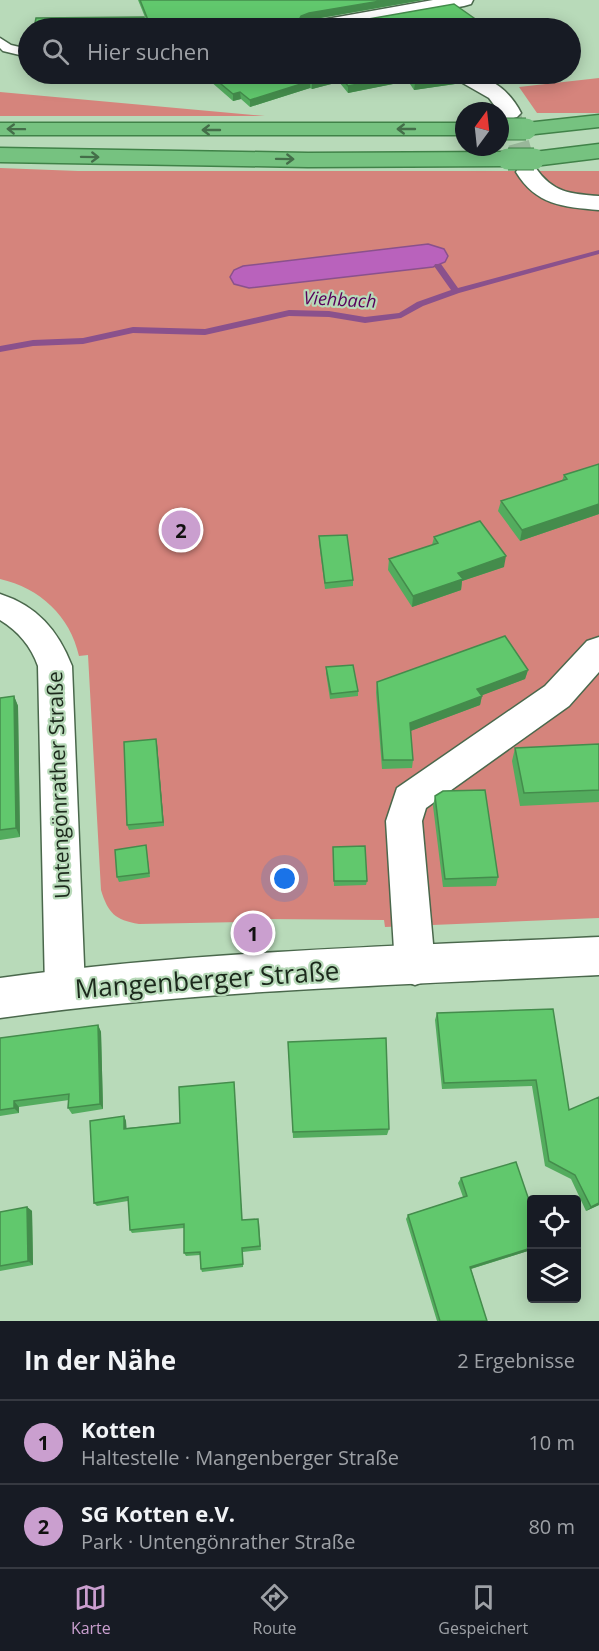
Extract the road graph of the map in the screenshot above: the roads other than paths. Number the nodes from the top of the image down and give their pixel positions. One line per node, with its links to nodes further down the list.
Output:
1 (464, 0): 2 (street)
2 (365, 18)
3 (0, 42): 4 (lane)
4 (18, 50)
5 (478, 84): 6 (street)
6 (504, 102)
7 (599, 121): 11 (highway)
8 (509, 125): 11 (highway, bridge)
9 (0, 129): 10 (highway, one-way to 9)
10 (455, 129)
11 (526, 129): 12 (highway)
12 (599, 130)
13 (599, 151): 15 (highway)
14 (0, 155): 15 (highway, one-way to 15)
15 (523, 163): 16 (highway); 17 (street)
16 (599, 163)
17 (599, 203)
18 (0, 606): 22 (street, Untengönrather Straße)
19 (599, 650): 21 (street)
20 (599, 956): 21 (street, Mangenberger Straße)
21 (415, 966): 22 (street, Mangenberger Straße)
22 (65, 989): 23 (street, Mangenberger Straße)
23 (0, 998)

